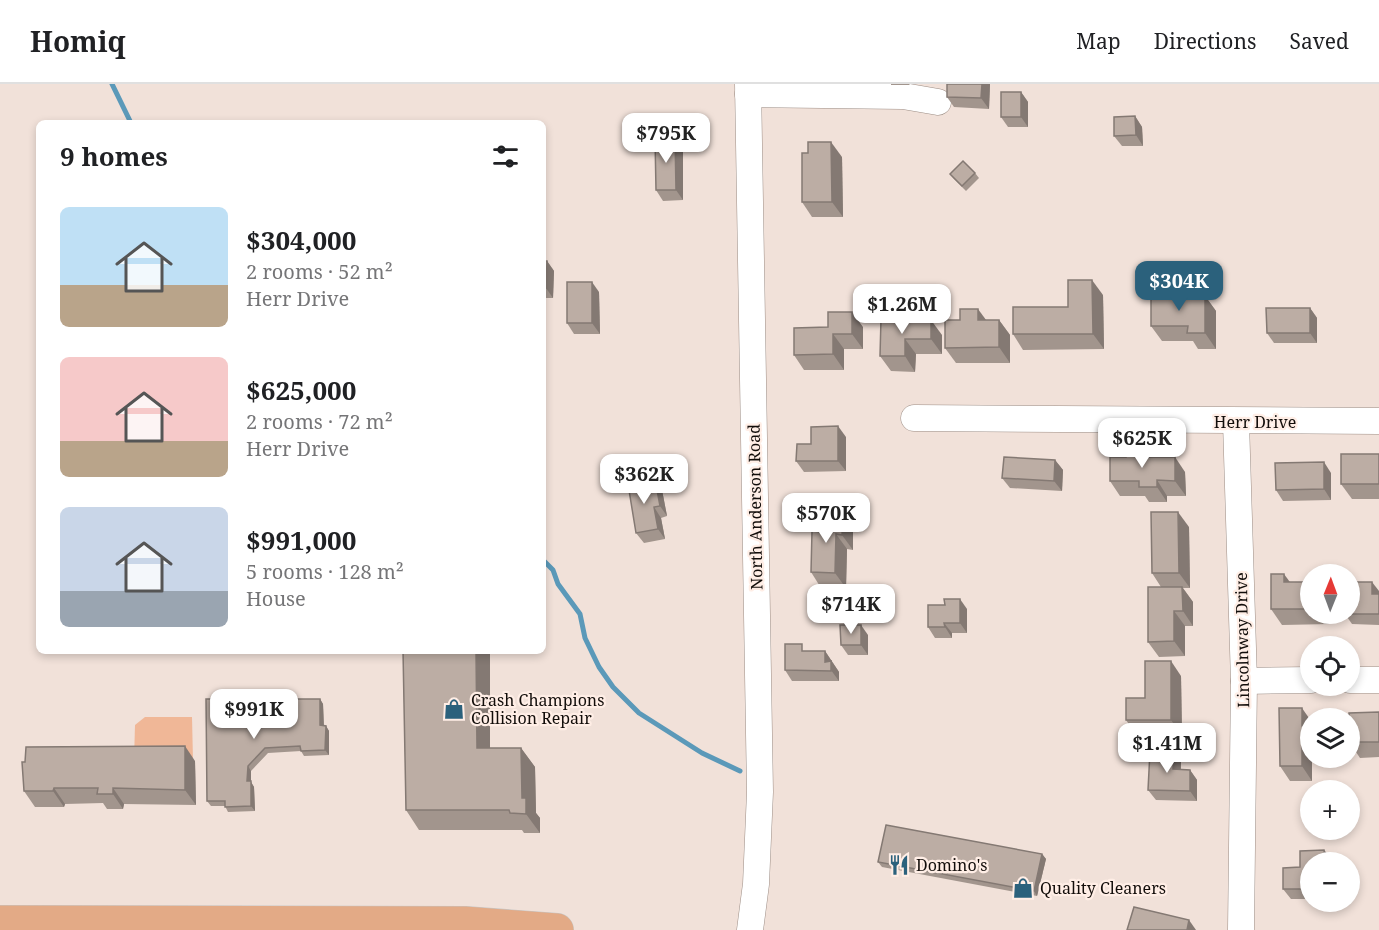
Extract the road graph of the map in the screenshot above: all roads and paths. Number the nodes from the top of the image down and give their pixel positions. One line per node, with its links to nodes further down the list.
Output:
1 (748, 89): 2 (street); 12 (street, North Anderson Road)
2 (938, 102)
3 (914, 418): 5 (street, Herr Drive)
4 (1379, 421): 5 (street, Herr Drive)
5 (1236, 422): 9 (street, Lincolnway Drive)
6 (1300, 680): 9 (street)
7 (1360, 680): 8 (street)
8 (1379, 680)
9 (1244, 681): 13 (street, Lincolnway Drive)
10 (0, 922): 11 (main road)
11 (557, 930)
12 (750, 930)
13 (1240, 930)

